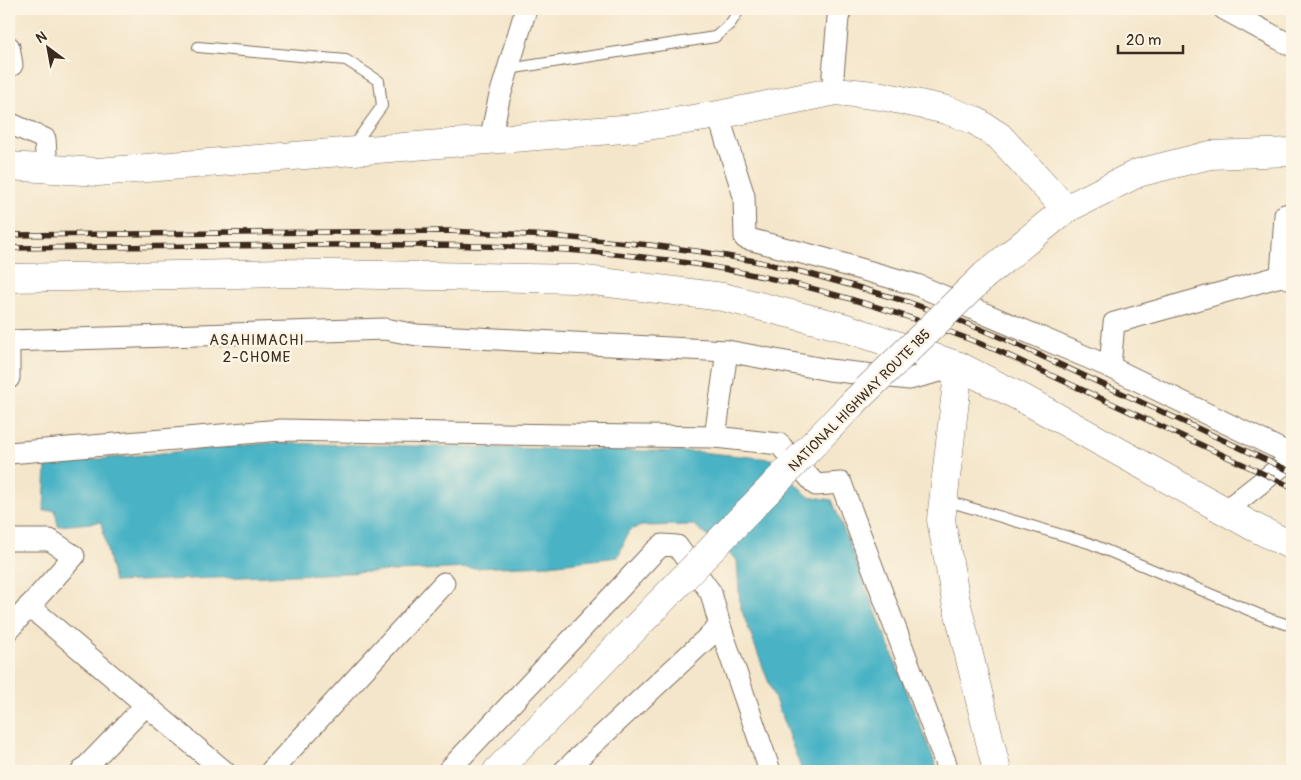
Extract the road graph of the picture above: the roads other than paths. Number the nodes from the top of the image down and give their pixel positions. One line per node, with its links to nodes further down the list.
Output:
1 (526, 9): 9 (street)
2 (740, 9): 9 (lane)
3 (841, 9): 10 (street)
4 (1224, 10): 5 (street)
5 (1292, 46)
6 (9, 47): 8 (street)
7 (198, 47): 14 (lane)
8 (9, 66)
9 (508, 69): 13 (street)
10 (836, 91): 11 (main road); 18 (main road)
11 (718, 115): 13 (main road); 25 (street)
12 (9, 123): 17 (street)
13 (490, 140): 14 (main road)
14 (350, 151): 17 (main road)
15 (1292, 152): 18 (main road, NATIONAL HIGHWAY ROUTE 185)
16 (9, 166): 17 (main road)
17 (47, 168)
18 (1066, 209): 45 (main road, NATIONAL HIGHWAY ROUTE 185, bridge)
19 (1292, 213): 21 (street)
20 (9, 278): 24 (main road)
21 (1287, 278): 25 (street)
22 (9, 341): 23 (street); 26 (street)
23 (726, 351): 24 (street); 27 (street)
24 (959, 366): 30 (main road); 31 (main road)
25 (1110, 367): 29 (street)
26 (9, 378)
27 (716, 437): 28 (street); 40 (street)
28 (9, 453)
29 (1292, 456): 31 (street)
30 (944, 500): 37 (lane); 48 (main road)
31 (1225, 511): 33 (main road)
32 (9, 540): 35 (street)
33 (1292, 546)
34 (444, 583): 43 (street)
35 (29, 606): 38 (street); 39 (street)
36 (720, 626): 44 (street); 46 (street); 47 (street)
37 (1292, 626)
38 (9, 629)
39 (146, 705): 41 (street); 42 (street)
40 (946, 764)
41 (82, 771)
42 (224, 771)
43 (271, 771)
44 (448, 771)
45 (497, 771)
46 (564, 771)
47 (770, 771)
48 (997, 771)

